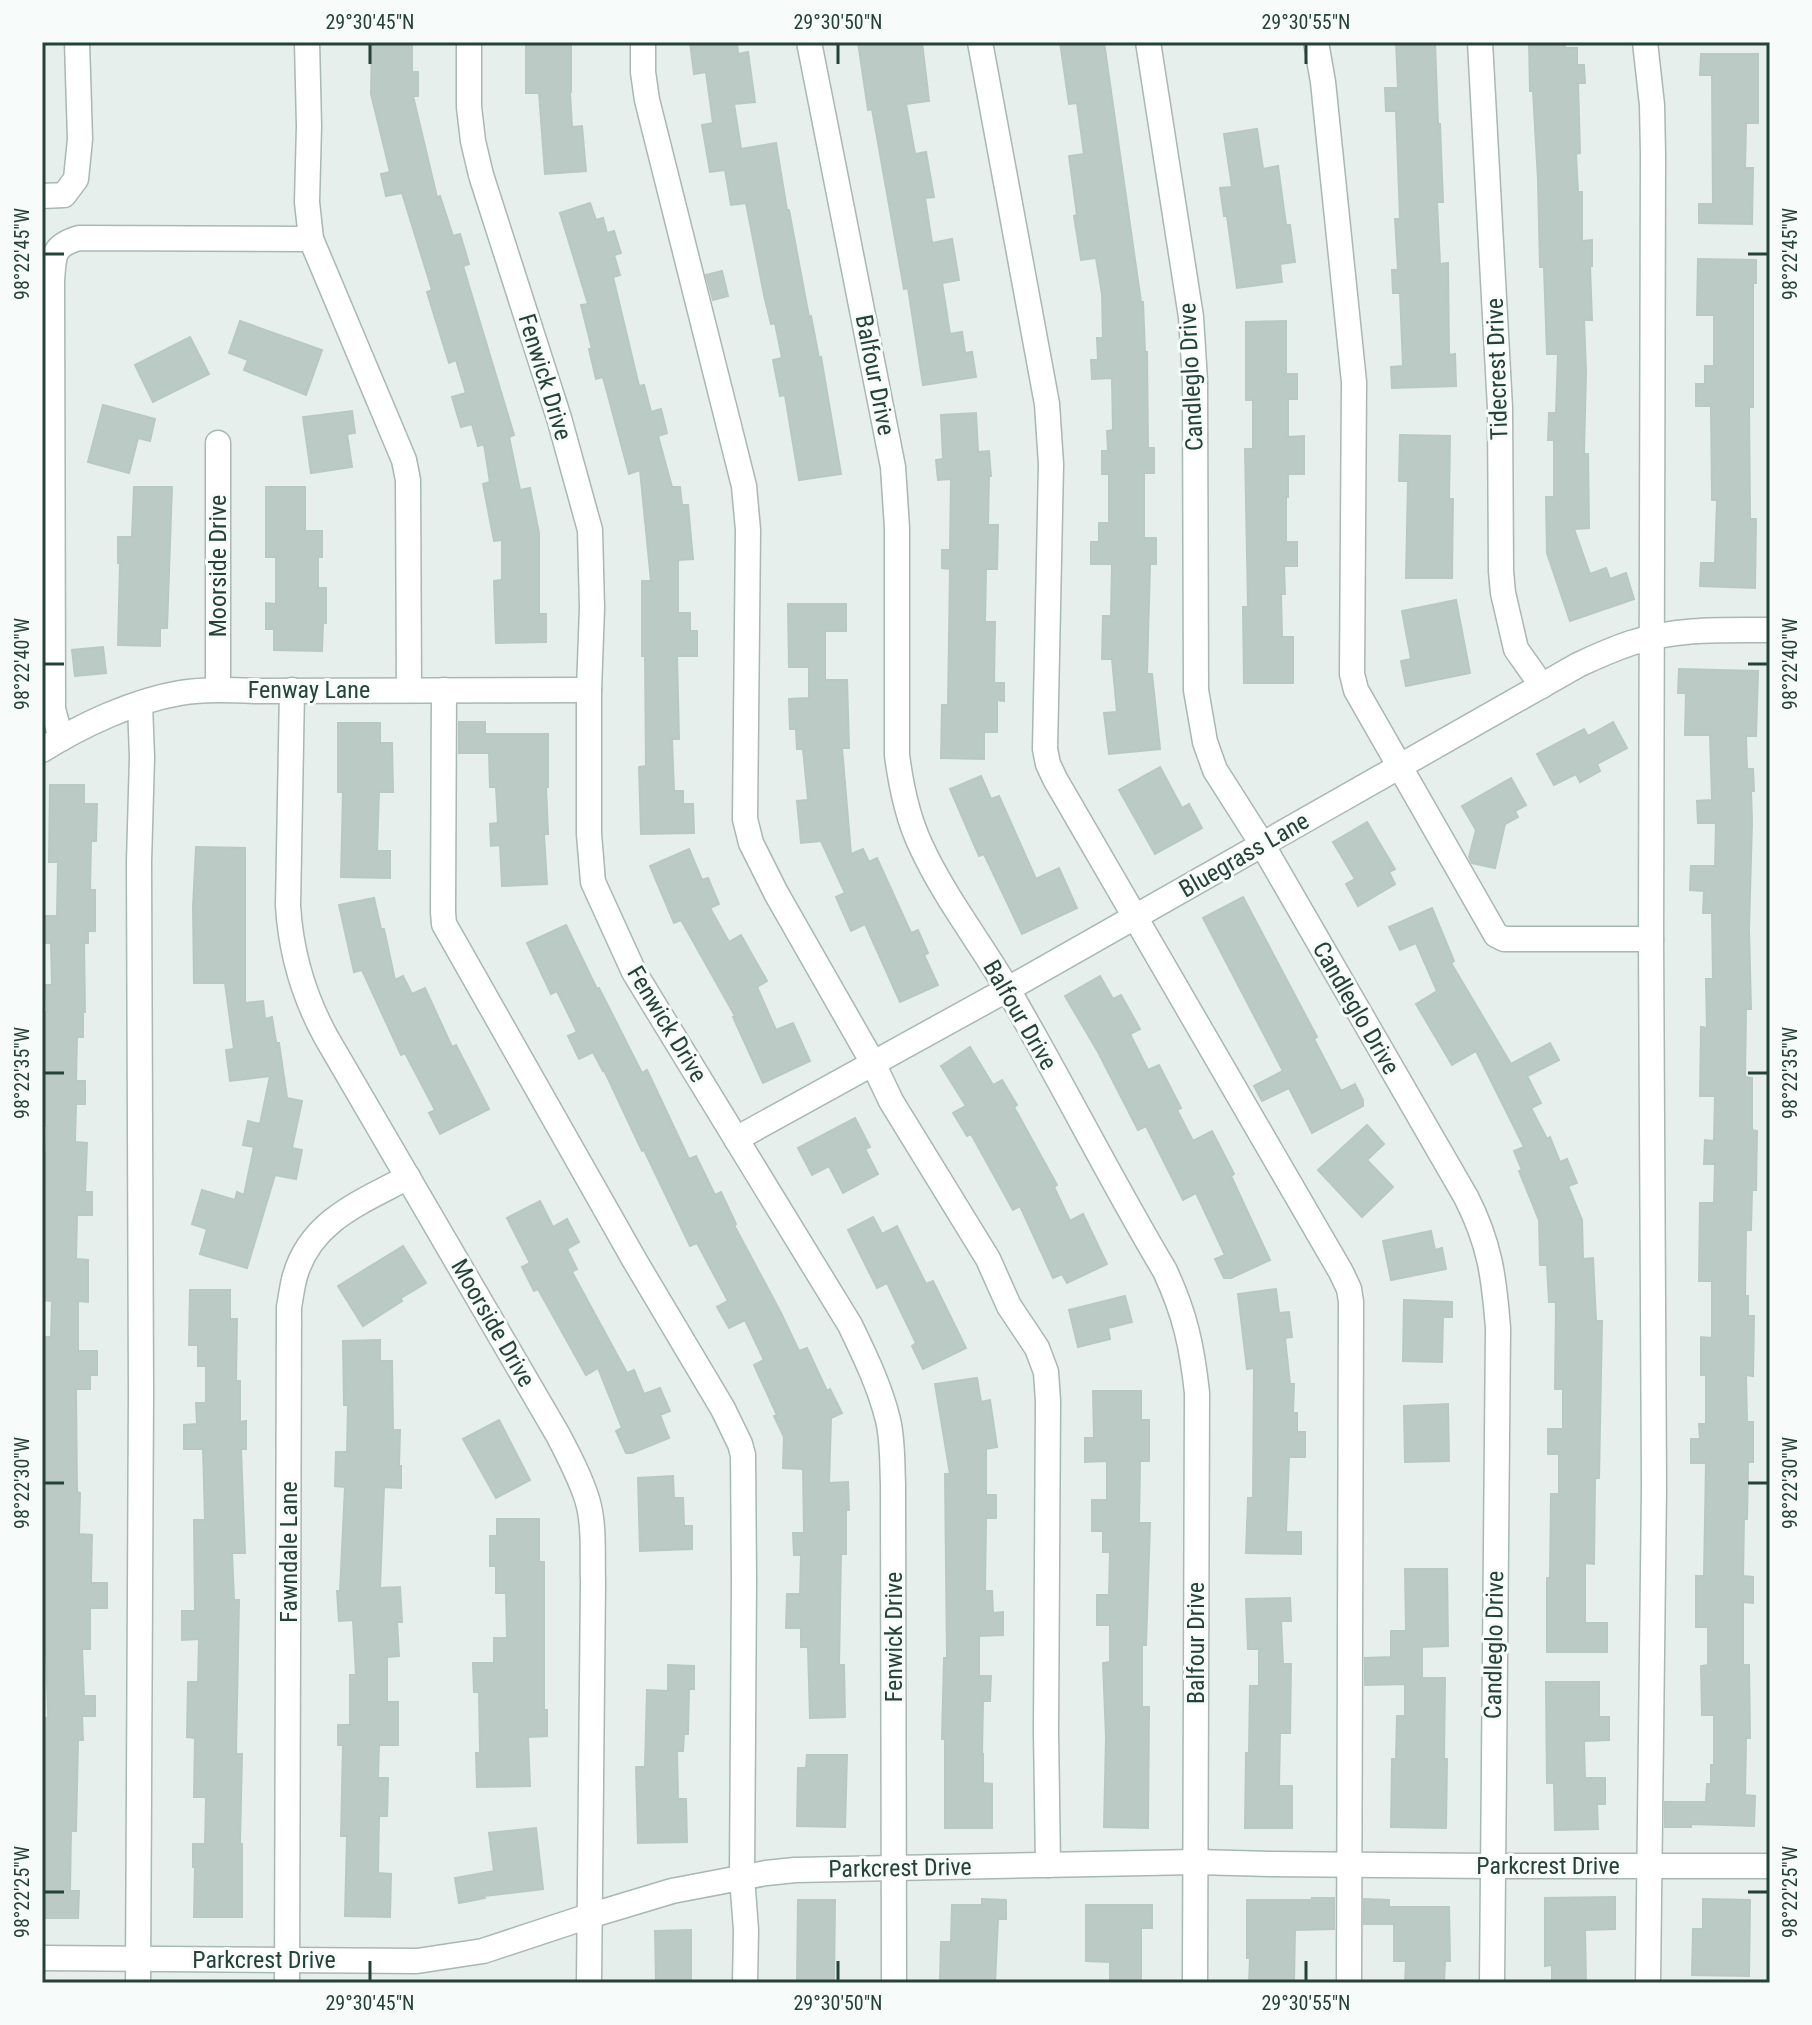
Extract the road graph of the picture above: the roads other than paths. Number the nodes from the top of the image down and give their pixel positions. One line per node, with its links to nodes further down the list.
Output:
1 (77, 42): 11 (street)
2 (307, 42): 12 (street)
3 (469, 42): 22 (street, Fenwick Drive)
4 (643, 42): 30 (street)
5 (809, 42): 29 (street, Balfour Drive)
6 (980, 42): 27 (street)
7 (1148, 42): 26 (street, Candleglo Drive)
8 (1316, 42): 25 (street)
9 (1480, 42): 17 (street, Tidecrest Drive)
10 (1645, 42): 16 (street)
11 (42, 196)
12 (311, 239): 13 (street); 20 (street)
13 (51, 245): 24 (street)
14 (218, 443): 18 (street, Moorside Drive)
15 (1770, 630): 16 (street, Bluegrass Lane)
16 (1653, 637): 17 (street, Bluegrass Lane); 28 (street)
17 (1542, 686): 25 (street, Bluegrass Lane)
18 (218, 689): 19 (street, Fenway Lane); 23 (street, Fenway Lane)
19 (292, 690): 20 (street, Fenway Lane); 32 (street, Moorside Drive)
20 (409, 690): 21 (street, Fenway Lane)
21 (444, 690): 22 (street, Fenway Lane); 40 (street)
22 (589, 690): 31 (street, Fenwick Drive)
23 (140, 704): 24 (street, Fenway Lane); 43 (street)
24 (51, 745)
25 (1400, 766): 26 (street, Bluegrass Lane); 28 (street)
26 (1262, 844): 27 (street, Bluegrass Lane); 36 (street, Candleglo Drive)
27 (1134, 917): 29 (street, Bluegrass Lane); 35 (street)
28 (1651, 939): 37 (street)
29 (1008, 989): 30 (street, Bluegrass Lane); 33 (street, Balfour Drive)
30 (873, 1063): 31 (street, Bluegrass Lane); 34 (street)
31 (736, 1139): 39 (street, Fenwick Drive)
32 (408, 1177): 41 (street, Moorside Drive); 44 (street, Fawndale Lane)
33 (1196, 1862): 34 (street, Parkcrest Drive); 35 (street, Parkcrest Drive); 48 (street, Balfour Drive)
34 (1048, 1865): 39 (street, Parkcrest Drive)
35 (1350, 1865): 36 (street, Parkcrest Drive); 49 (street)
36 (1492, 1866): 37 (street, Parkcrest Drive); 50 (street, Candleglo Drive)
37 (1650, 1866): 38 (street, Parkcrest Drive); 51 (street)
38 (1770, 1866)
39 (894, 1868): 40 (street, Parkcrest Drive); 47 (street, Fenwick Drive)
40 (742, 1877): 41 (street, Parkcrest Drive); 46 (street)
41 (589, 1916): 44 (street, Parkcrest Drive); 45 (street, Moorside Drive)
42 (42, 1958): 43 (street, Parkcrest Drive)
43 (138, 1971): 44 (street, Parkcrest Drive)
44 (288, 1971)
45 (589, 1983)
46 (745, 1983)
47 (894, 1983)
48 (1195, 1983)
49 (1349, 1983)
50 (1492, 1983)
51 (1648, 1983)

